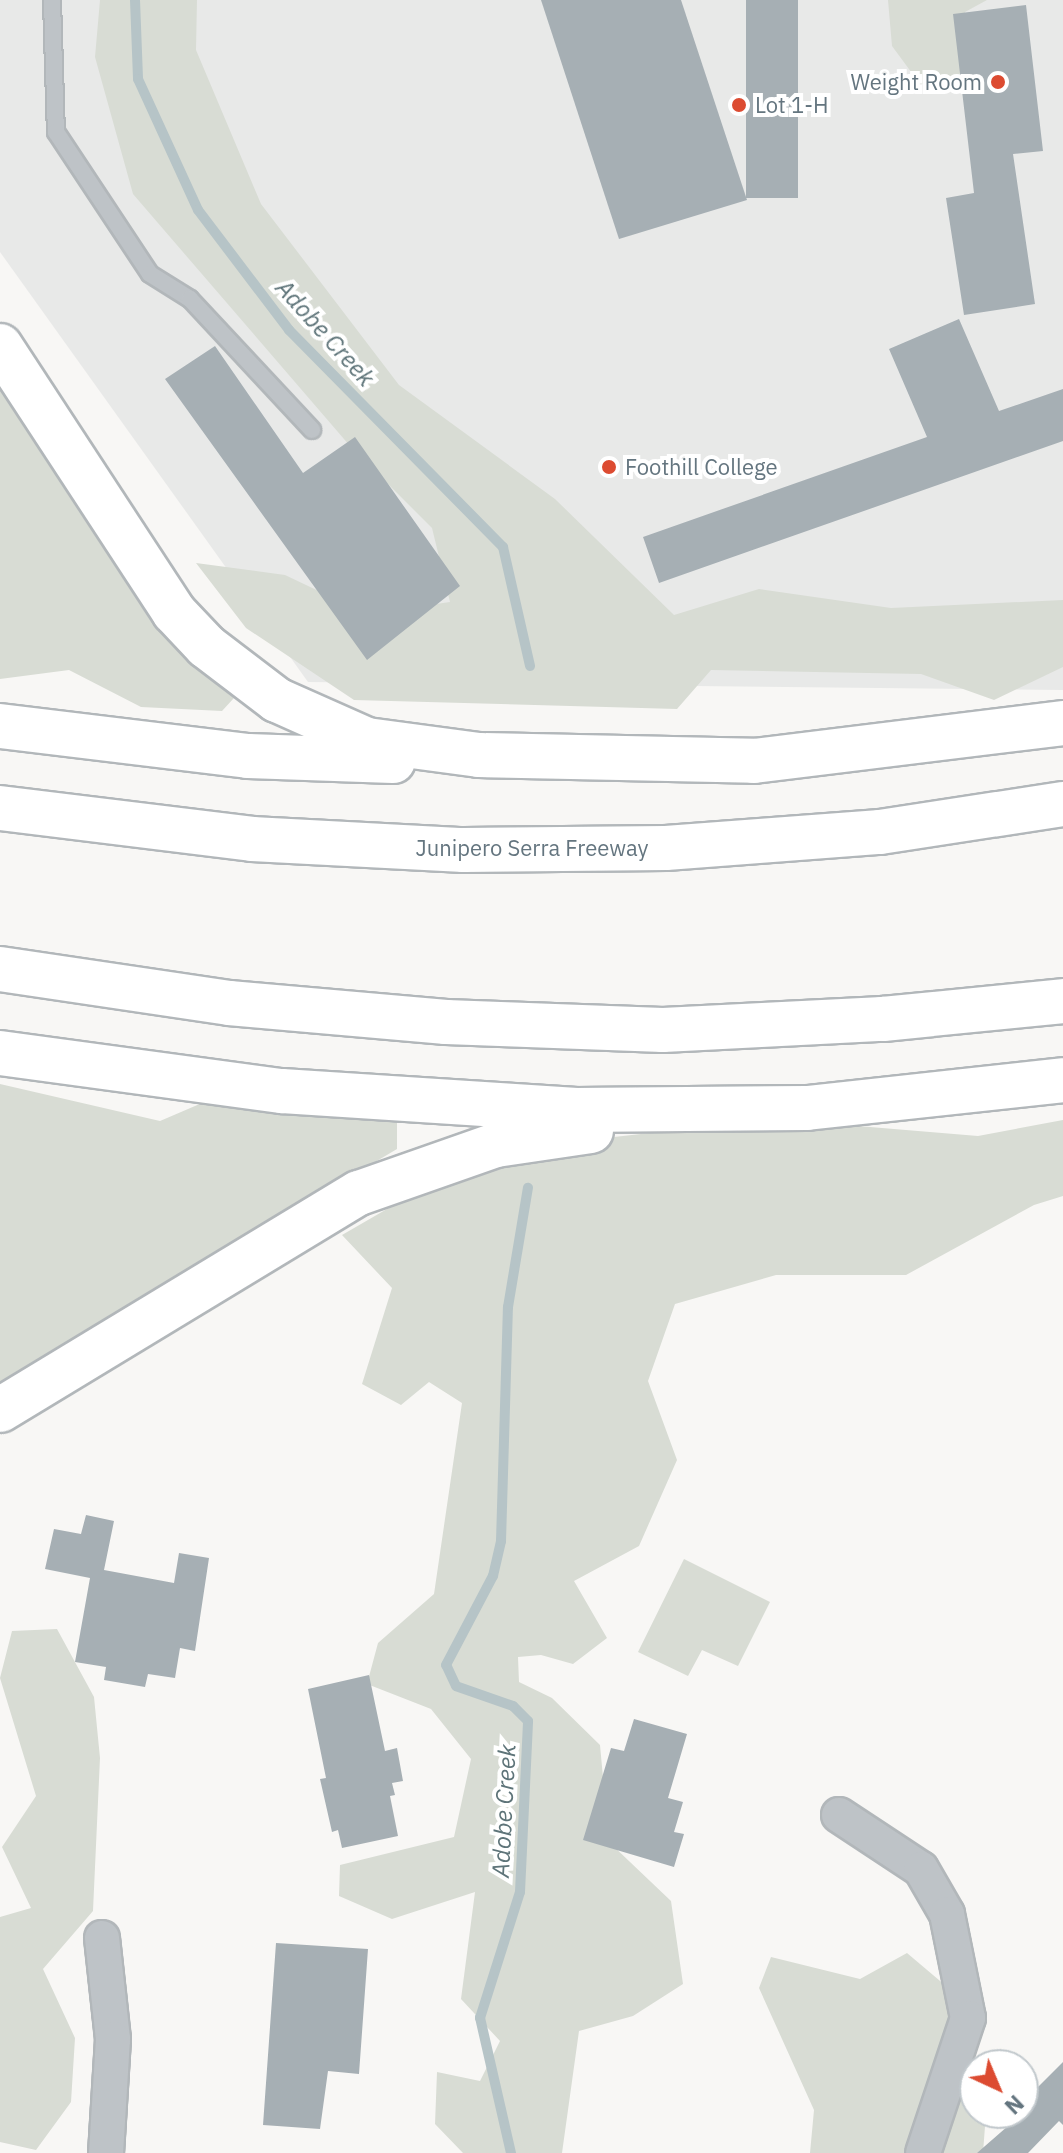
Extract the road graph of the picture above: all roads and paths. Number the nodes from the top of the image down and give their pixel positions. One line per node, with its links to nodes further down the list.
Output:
1 (52, 0): 3 (lane)
2 (0, 346): 6 (highway)
3 (312, 430)
4 (1063, 723): 6 (highway)
5 (0, 726): 6 (highway)
6 (479, 755)
7 (1063, 804): 8 (highway, Junipero Serra Freeway)
8 (0, 808)
9 (0, 969): 10 (highway)
10 (1063, 1001)
11 (0, 1053): 13 (highway)
12 (1063, 1080): 13 (highway)
13 (807, 1108): 14 (highway)
14 (0, 1410)
15 (839, 1815): 18 (street)
16 (102, 1938): 17 (street)
17 (106, 2153)
18 (923, 2153)

